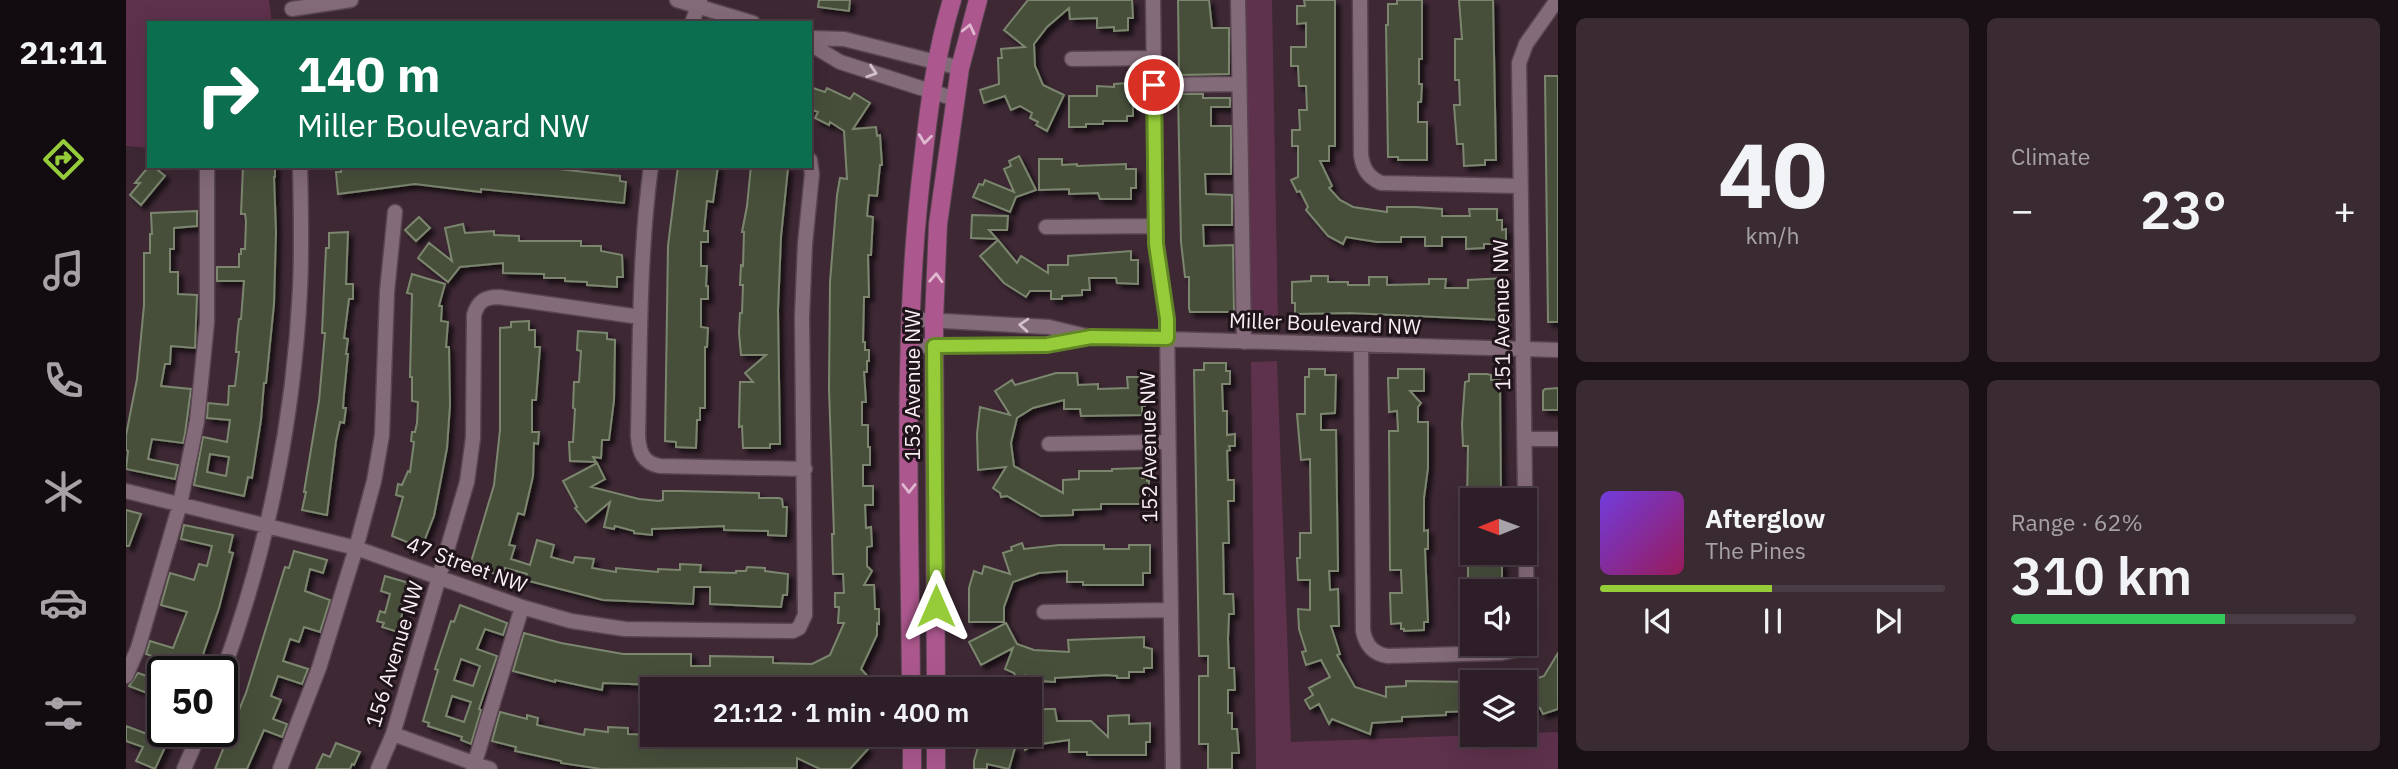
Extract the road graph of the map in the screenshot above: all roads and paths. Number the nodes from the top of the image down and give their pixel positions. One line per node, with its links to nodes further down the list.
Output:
1 (351, 0): 10 (street)
2 (677, 0): 9 (street)
3 (952, 0): 17 (main road, 153 Avenue NW)
4 (978, 0): 18 (main road, 153 Avenue NW, one-way to 4)
5 (1153, 0): 15 (street, 152 Avenue NW)
6 (1238, 0): 19 (street)
7 (1360, 0): 27 (street)
8 (1557, 0): 27 (street, 151 Avenue NW)
9 (699, 3): 11 (street); 12 (street)
10 (292, 11)
11 (693, 21)
12 (748, 21)
13 (812, 38): 17 (street)
14 (812, 45): 21 (street, one-way to 21)
15 (1153, 58): 16 (street); 20 (street, 152 Avenue NW)
16 (1072, 59)
17 (936, 62): 18 (street); 21 (main road, 153 Avenue NW)
18 (960, 68): 22 (main road, 153 Avenue NW)
19 (1239, 84): 20 (street); 36 (street)
20 (1154, 85): 29 (street, 152 Avenue NW)
21 (931, 91): 22 (street); 32 (main road, 153 Avenue NW, one-way to 32)
22 (955, 99): 33 (main road, 153 Avenue NW, one-way to 22)
23 (207, 168): 48 (street)
24 (300, 168): 49 (street)
25 (651, 168): 31 (street)
26 (811, 168): 46 (street)
27 (1520, 186): 40 (street, 151 Avenue NW)
28 (395, 212): 50 (street)
29 (1155, 226): 30 (street); 35 (street, 152 Avenue NW)
30 (1046, 227)
31 (640, 317): 46 (street); 51 (street, 156 Avenue NW)
32 (909, 319): 33 (street, Miller Boulevard NW); 37 (main road, 153 Avenue NW)
33 (934, 320): 34 (street, Miller Boulevard NW, one-way to 33); 38 (main road, 153 Avenue NW)
34 (1091, 337): 35 (street, Miller Boulevard NW); 38 (street, Miller Boulevard NW)
35 (1167, 338): 36 (street, Miller Boulevard NW); 44 (street, 152 Avenue NW)
36 (1244, 342): 39 (street, Miller Boulevard NW)
37 (908, 346): 38 (street, Miller Boulevard NW); 59 (main road, 153 Avenue NW, one-way to 59)
38 (934, 346): 60 (main road, 153 Avenue NW)
39 (1362, 346): 40 (street, Miller Boulevard NW); 56 (street)
40 (1522, 349): 41 (street, Miller Boulevard NW); 42 (street, 151 Avenue NW)
41 (1558, 350)
42 (1524, 439): 43 (street); 52 (street, 151 Avenue NW)
43 (1558, 439)
44 (1168, 442): 45 (street); 54 (street, 152 Avenue NW)
45 (1049, 444)
46 (804, 469): 53 (street, 47 Street NW)
47 (126, 491): 48 (street, 47 Street NW)
48 (180, 504): 49 (street, 47 Street NW); 58 (street)
49 (266, 525): 50 (street, 47 Street NW); 57 (street)
50 (356, 548): 51 (street, 47 Street NW); 67 (street)
51 (439, 577): 53 (street, 47 Street NW); 61 (street, 156 Avenue NW)
52 (1526, 579)
53 (522, 607): 65 (street)
54 (1171, 610): 55 (street); 72 (street, 152 Avenue NW)
55 (1044, 612)
56 (1460, 654)
57 (229, 656)
58 (126, 676)
59 (911, 677)
60 (936, 677)
61 (393, 734): 65 (street); 68 (street, 156 Avenue NW)
62 (194, 747): 66 (street)
63 (912, 747): 70 (main road)
64 (936, 747): 71 (main road)
65 (474, 766): 69 (street)
66 (184, 769)
67 (281, 769)
68 (378, 769)
69 (489, 769)
70 (912, 769)
71 (936, 769)
72 (1172, 769)

